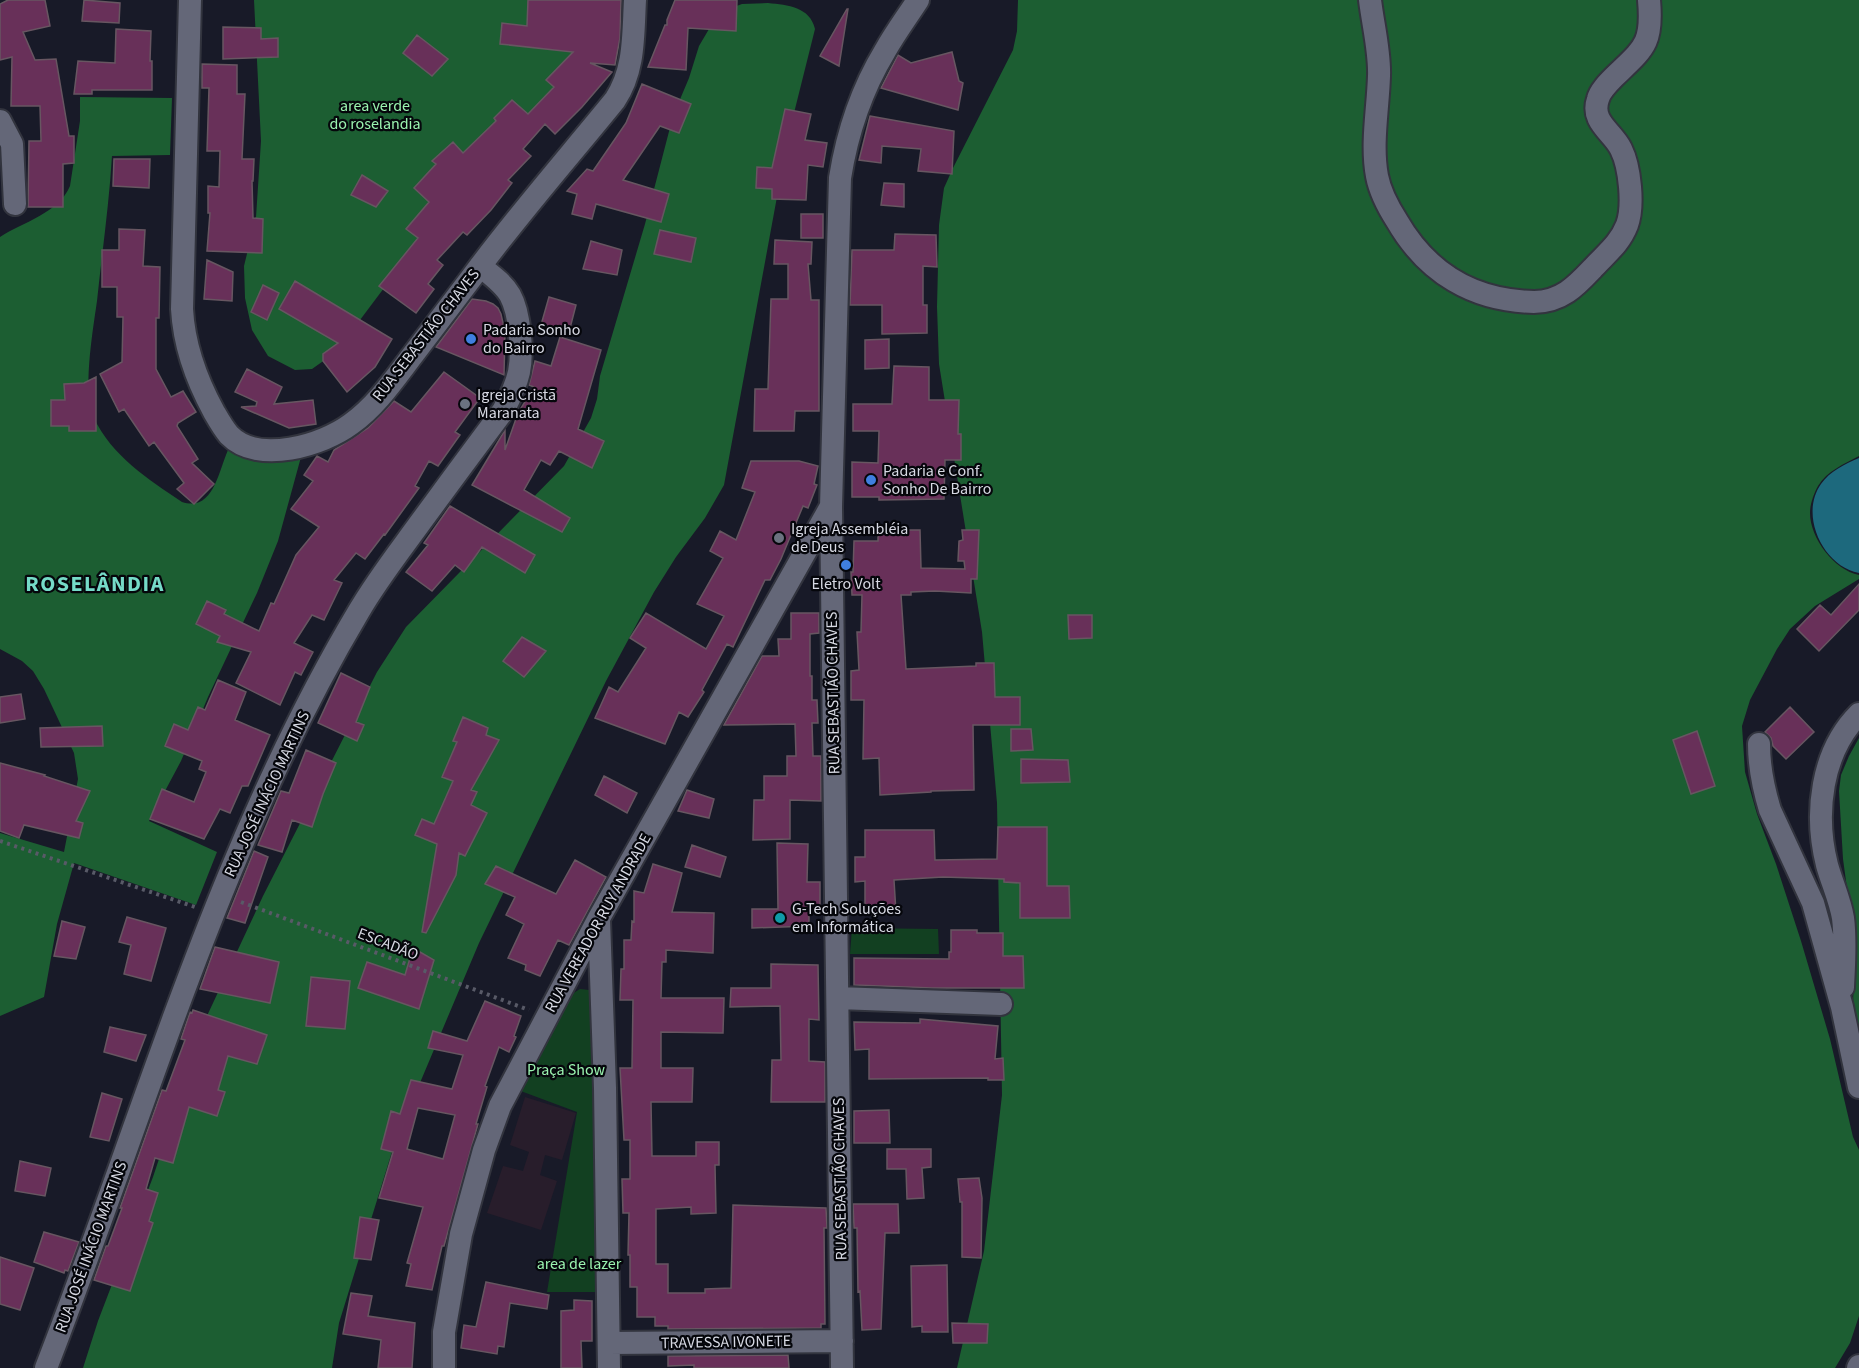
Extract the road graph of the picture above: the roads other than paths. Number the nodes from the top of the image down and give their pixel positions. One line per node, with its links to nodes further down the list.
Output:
1 (190, 0): 8 (street, RUA SEBASTIÃO CHAVES)
2 (635, 0): 8 (street, RUA SEBASTIÃO CHAVES)
3 (918, 0): 9 (street, RUA SEBASTIÃO CHAVES)
4 (1370, 0): 5 (street)
5 (1649, 0)
6 (0, 121): 7 (street)
7 (10, 189)
8 (480, 266): 19 (street, RUA JOSÉ INÁCIO MARTINS)
9 (831, 507): 12 (street, RUA VEREADOR RUY ANDRADE); 13 (street, RUA SEBASTIÃO CHAVES)
10 (1859, 714): 15 (street)
11 (1759, 744): 15 (street)
12 (599, 918): 18 (street); 20 (street, RUA VEREADOR RUY ANDRADE)
13 (838, 998): 14 (street); 17 (street, RUA SEBASTIÃO CHAVES)
14 (1001, 1004)
15 (1842, 1007): 16 (street)
16 (1859, 1087)
17 (842, 1341): 18 (street, TRAVESSA IVONETE); 22 (street, RUA SEBASTIÃO CHAVES)
18 (609, 1343): 21 (street)
19 (46, 1368)
20 (444, 1368)
21 (609, 1368)
22 (842, 1368)

